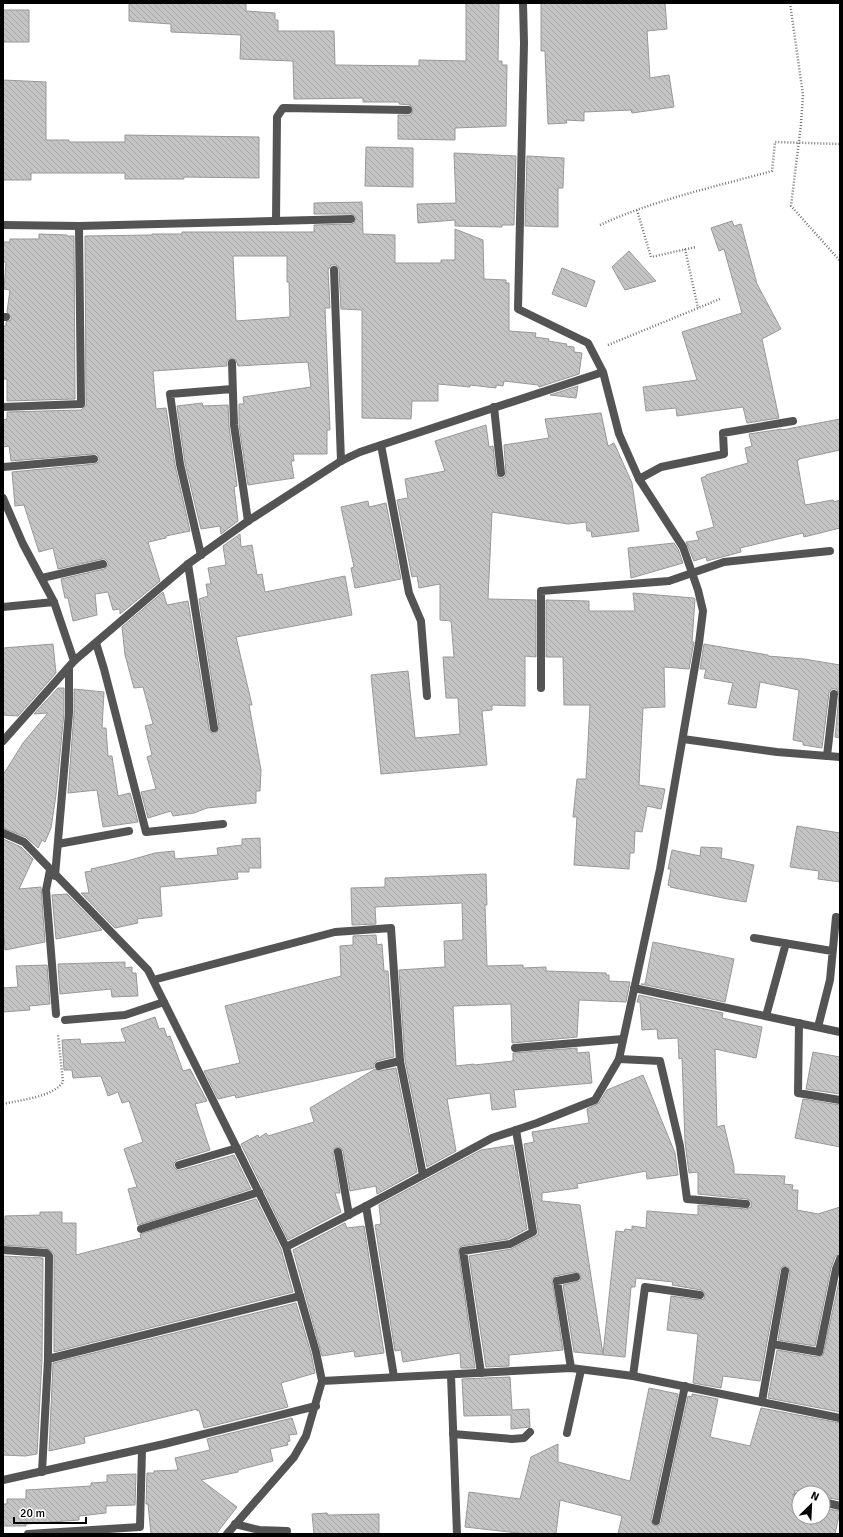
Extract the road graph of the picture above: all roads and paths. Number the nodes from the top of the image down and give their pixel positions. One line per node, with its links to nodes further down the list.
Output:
1 (523, 3): 18 (street)
2 (790, 3): 4 (path)
3 (408, 110): 8 (street)
4 (798, 143): 5 (path); 6 (path); 14 (path)
5 (840, 144)
6 (637, 210): 10 (path); 13 (path)
7 (351, 219): 8 (street)
8 (276, 221): 11 (street)
9 (3, 225): 11 (street)
10 (600, 225)
11 (79, 226): 22 (street)
12 (696, 247): 13 (path)
13 (685, 249): 17 (path)
14 (840, 261)
15 (334, 270): 27 (street)
16 (720, 299): 17 (path)
17 (698, 308): 18 (path)
18 (592, 351): 20 (street)
19 (232, 363): 21 (street)
20 (603, 372): 23 (street); 30 (street)
21 (232, 389): 32 (street); 34 (street)
22 (3, 407)
23 (494, 407): 25 (street); 29 (street)
24 (794, 421): 30 (street)
25 (381, 445): 27 (street); 46 (street)
26 (94, 459): 28 (street)
27 (341, 461): 32 (street)
28 (3, 466)
29 (501, 473)
30 (639, 479): 37 (street)
31 (3, 498): 38 (street)
32 (248, 521): 34 (street)
33 (830, 551): 37 (street)
34 (201, 554): 36 (street)
35 (103, 564): 38 (street)
36 (188, 564): 41 (street); 47 (street)
37 (692, 573): 44 (street); 48 (street)
38 (42, 578): 39 (street)
39 (54, 602): 40 (street); 42 (street)
40 (3, 607)
41 (96, 643): 42 (street); 52 (street)
42 (74, 661): 43 (street)
43 (69, 669): 49 (street); 55 (street)
44 (541, 688)
45 (834, 694): 50 (street)
46 (427, 696)
47 (214, 728)
48 (683, 739): 50 (street); 62 (street)
49 (3, 741)
50 (827, 756): 51 (street)
51 (840, 758)
52 (222, 824)
53 (129, 831): 55 (street)
54 (3, 833): 56 (street)
55 (58, 844): 56 (street)
56 (53, 873): 61 (street); 64 (street)
57 (836, 917): 60 (street)
58 (754, 938): 59 (street)
59 (786, 943): 60 (street); 65 (street)
60 (832, 952): 68 (street)
61 (153, 980): 63 (street); 73 (street)
62 (634, 988): 65 (street); 70 (street)
63 (164, 1002): 66 (street); 78 (street)
64 (56, 1014): 76 (path)
65 (766, 1016): 67 (street)
66 (65, 1020)
67 (799, 1023): 68 (street); 75 (street)
68 (818, 1027): 69 (street)
69 (840, 1032)
70 (623, 1039): 71 (street); 72 (street)
71 (515, 1048)
72 (619, 1059): 77 (street); 83 (street)
73 (400, 1061): 74 (street); 81 (street)
74 (378, 1066)
75 (840, 1100)
76 (3, 1104)
77 (516, 1130): 81 (street); 98 (street)
78 (237, 1148): 80 (street); 82 (street)
79 (338, 1152): 85 (street)
80 (179, 1165)
81 (423, 1175): 84 (street)
82 (259, 1192): 86 (street); 87 (street)
83 (746, 1204)
84 (366, 1206): 85 (street); 101 (street)
85 (349, 1215): 87 (street)
86 (140, 1229)
87 (286, 1247): 93 (street)
88 (3, 1250): 95 (street)
89 (840, 1259): 94 (street)
90 (785, 1271): 94 (street)
91 (576, 1277): 96 (street)
92 (700, 1295): 100 (street)
93 (300, 1296): 95 (street); 102 (street)
94 (772, 1344): 104 (street)
95 (48, 1359): 111 (street)
96 (571, 1368): 97 (street); 98 (street)
97 (581, 1370): 100 (street); 108 (street)
98 (481, 1373): 99 (street)
99 (451, 1375): 101 (street); 109 (street)
100 (633, 1376): 103 (street)
101 (394, 1377): 102 (street)
102 (322, 1381): 105 (street)
103 (685, 1386): 104 (street); 113 (street)
104 (762, 1402): 106 (street)
105 (316, 1406): 110 (street); 114 (street)
106 (840, 1418)
107 (530, 1432): 109 (street)
108 (567, 1433)
109 (453, 1434): 118 (street)
110 (142, 1449): 111 (street); 116 (street)
111 (42, 1472): 112 (street)
112 (3, 1480)
113 (656, 1521)
114 (235, 1524): 115 (street); 117 (street)
115 (286, 1531)
116 (28, 1534)
117 (227, 1534)
118 (457, 1534)

